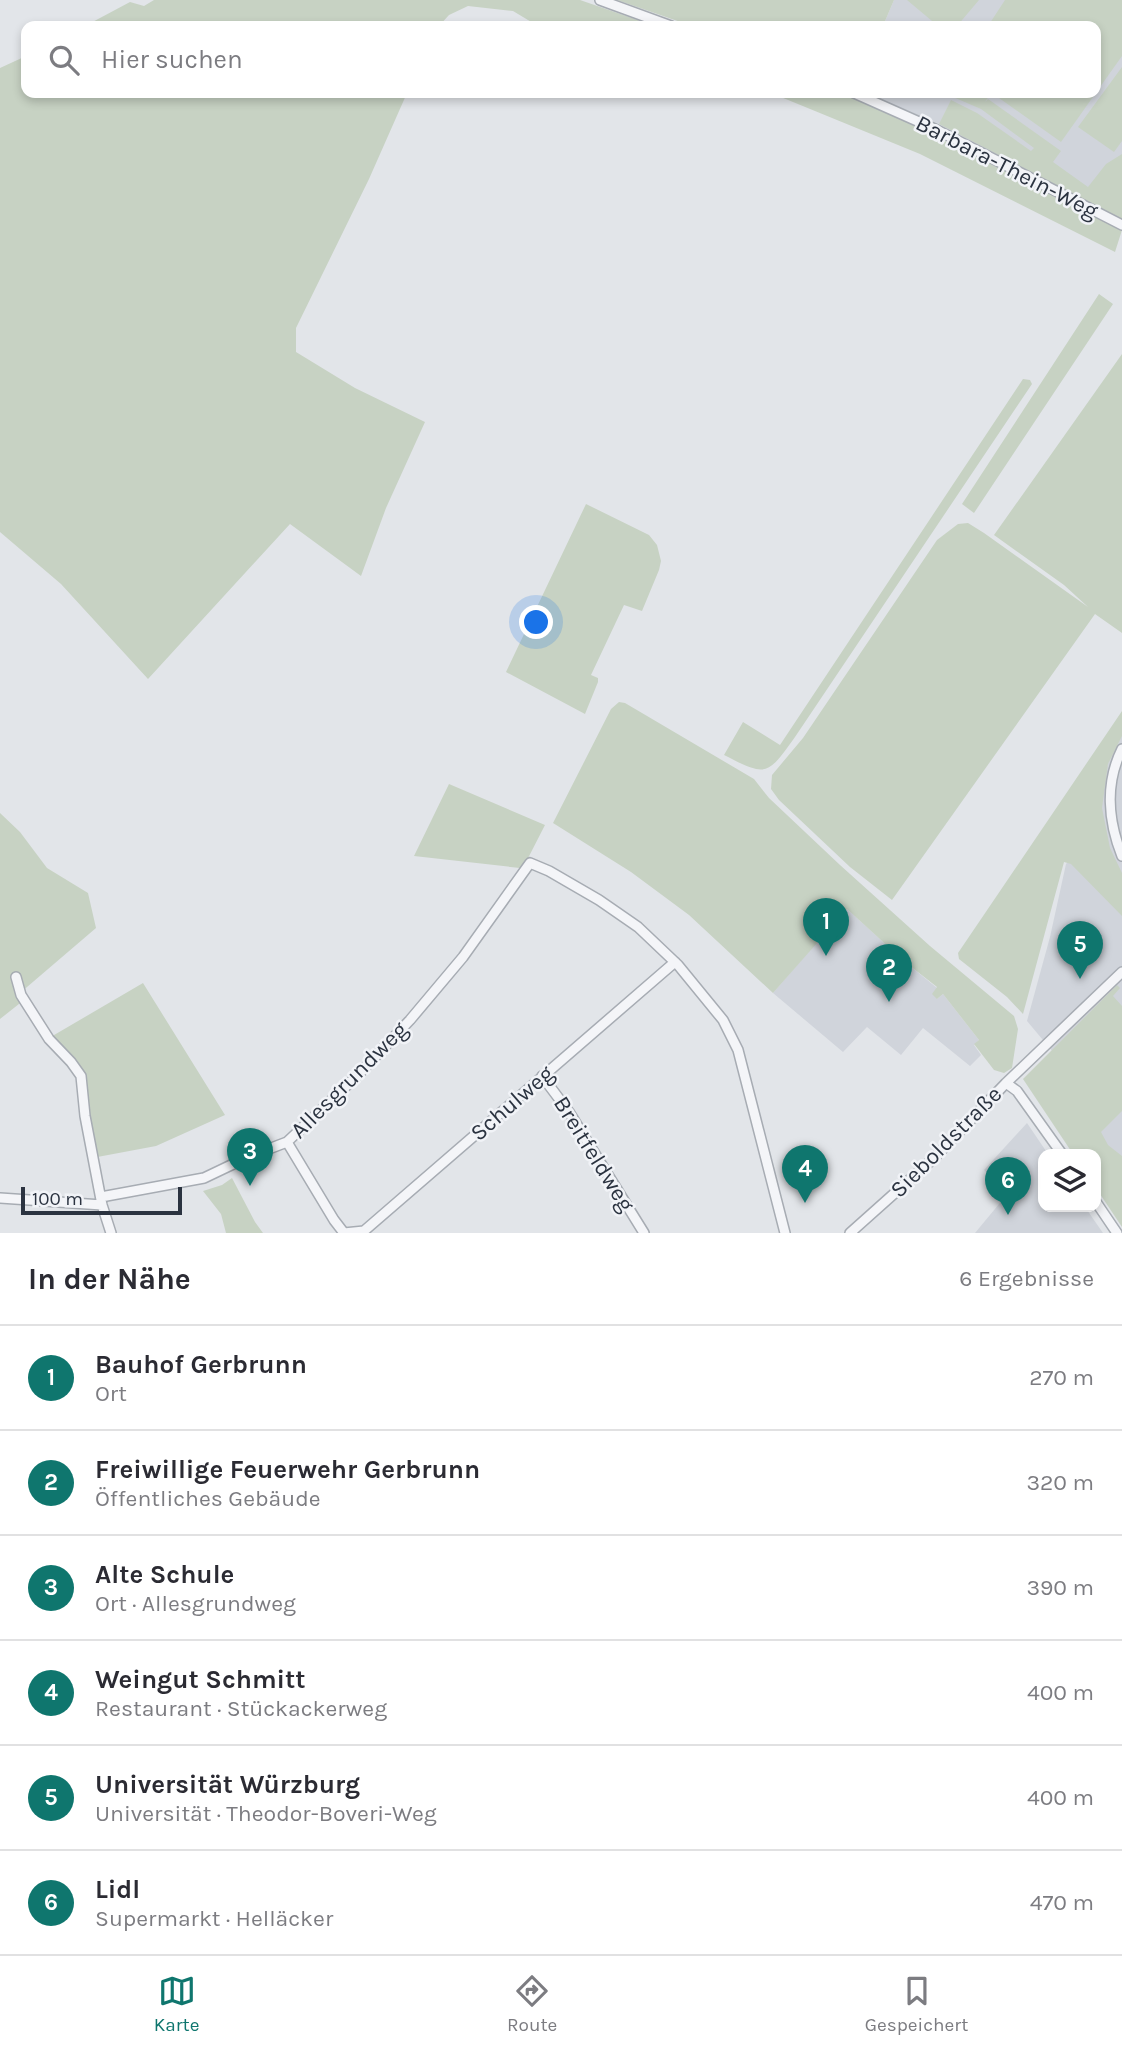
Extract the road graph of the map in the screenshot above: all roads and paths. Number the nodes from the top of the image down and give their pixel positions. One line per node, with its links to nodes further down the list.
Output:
1 (600, 0): 2 (street)
2 (657, 21)
3 (865, 98): 4 (street, Barbara-Thein-Weg)
4 (1122, 225)
5 (1122, 749): 6 (street)
6 (1122, 856)
7 (675, 962): 10 (street, Schulweg); 12 (street, Allesgrundweg); 21 (street)
8 (1122, 972): 11 (street, Sieboldstraße)
9 (16, 977): 15 (street)
10 (542, 1076): 17 (street, Schulweg); 20 (street, Breitfeldweg)
11 (1006, 1083): 13 (street); 22 (street, Sieboldstraße)
12 (287, 1142): 15 (street, Allesgrundweg); 19 (street, Schulweg)
13 (1058, 1149)
14 (0, 1198): 15 (street, Allesgrundweg)
15 (101, 1201): 18 (street)
16 (1101, 1209): 23 (street)
17 (365, 1232): 19 (street, Schulweg)
18 (111, 1233)
19 (344, 1233)
20 (644, 1233)
21 (785, 1233)
22 (850, 1233)
23 (1117, 1233)

